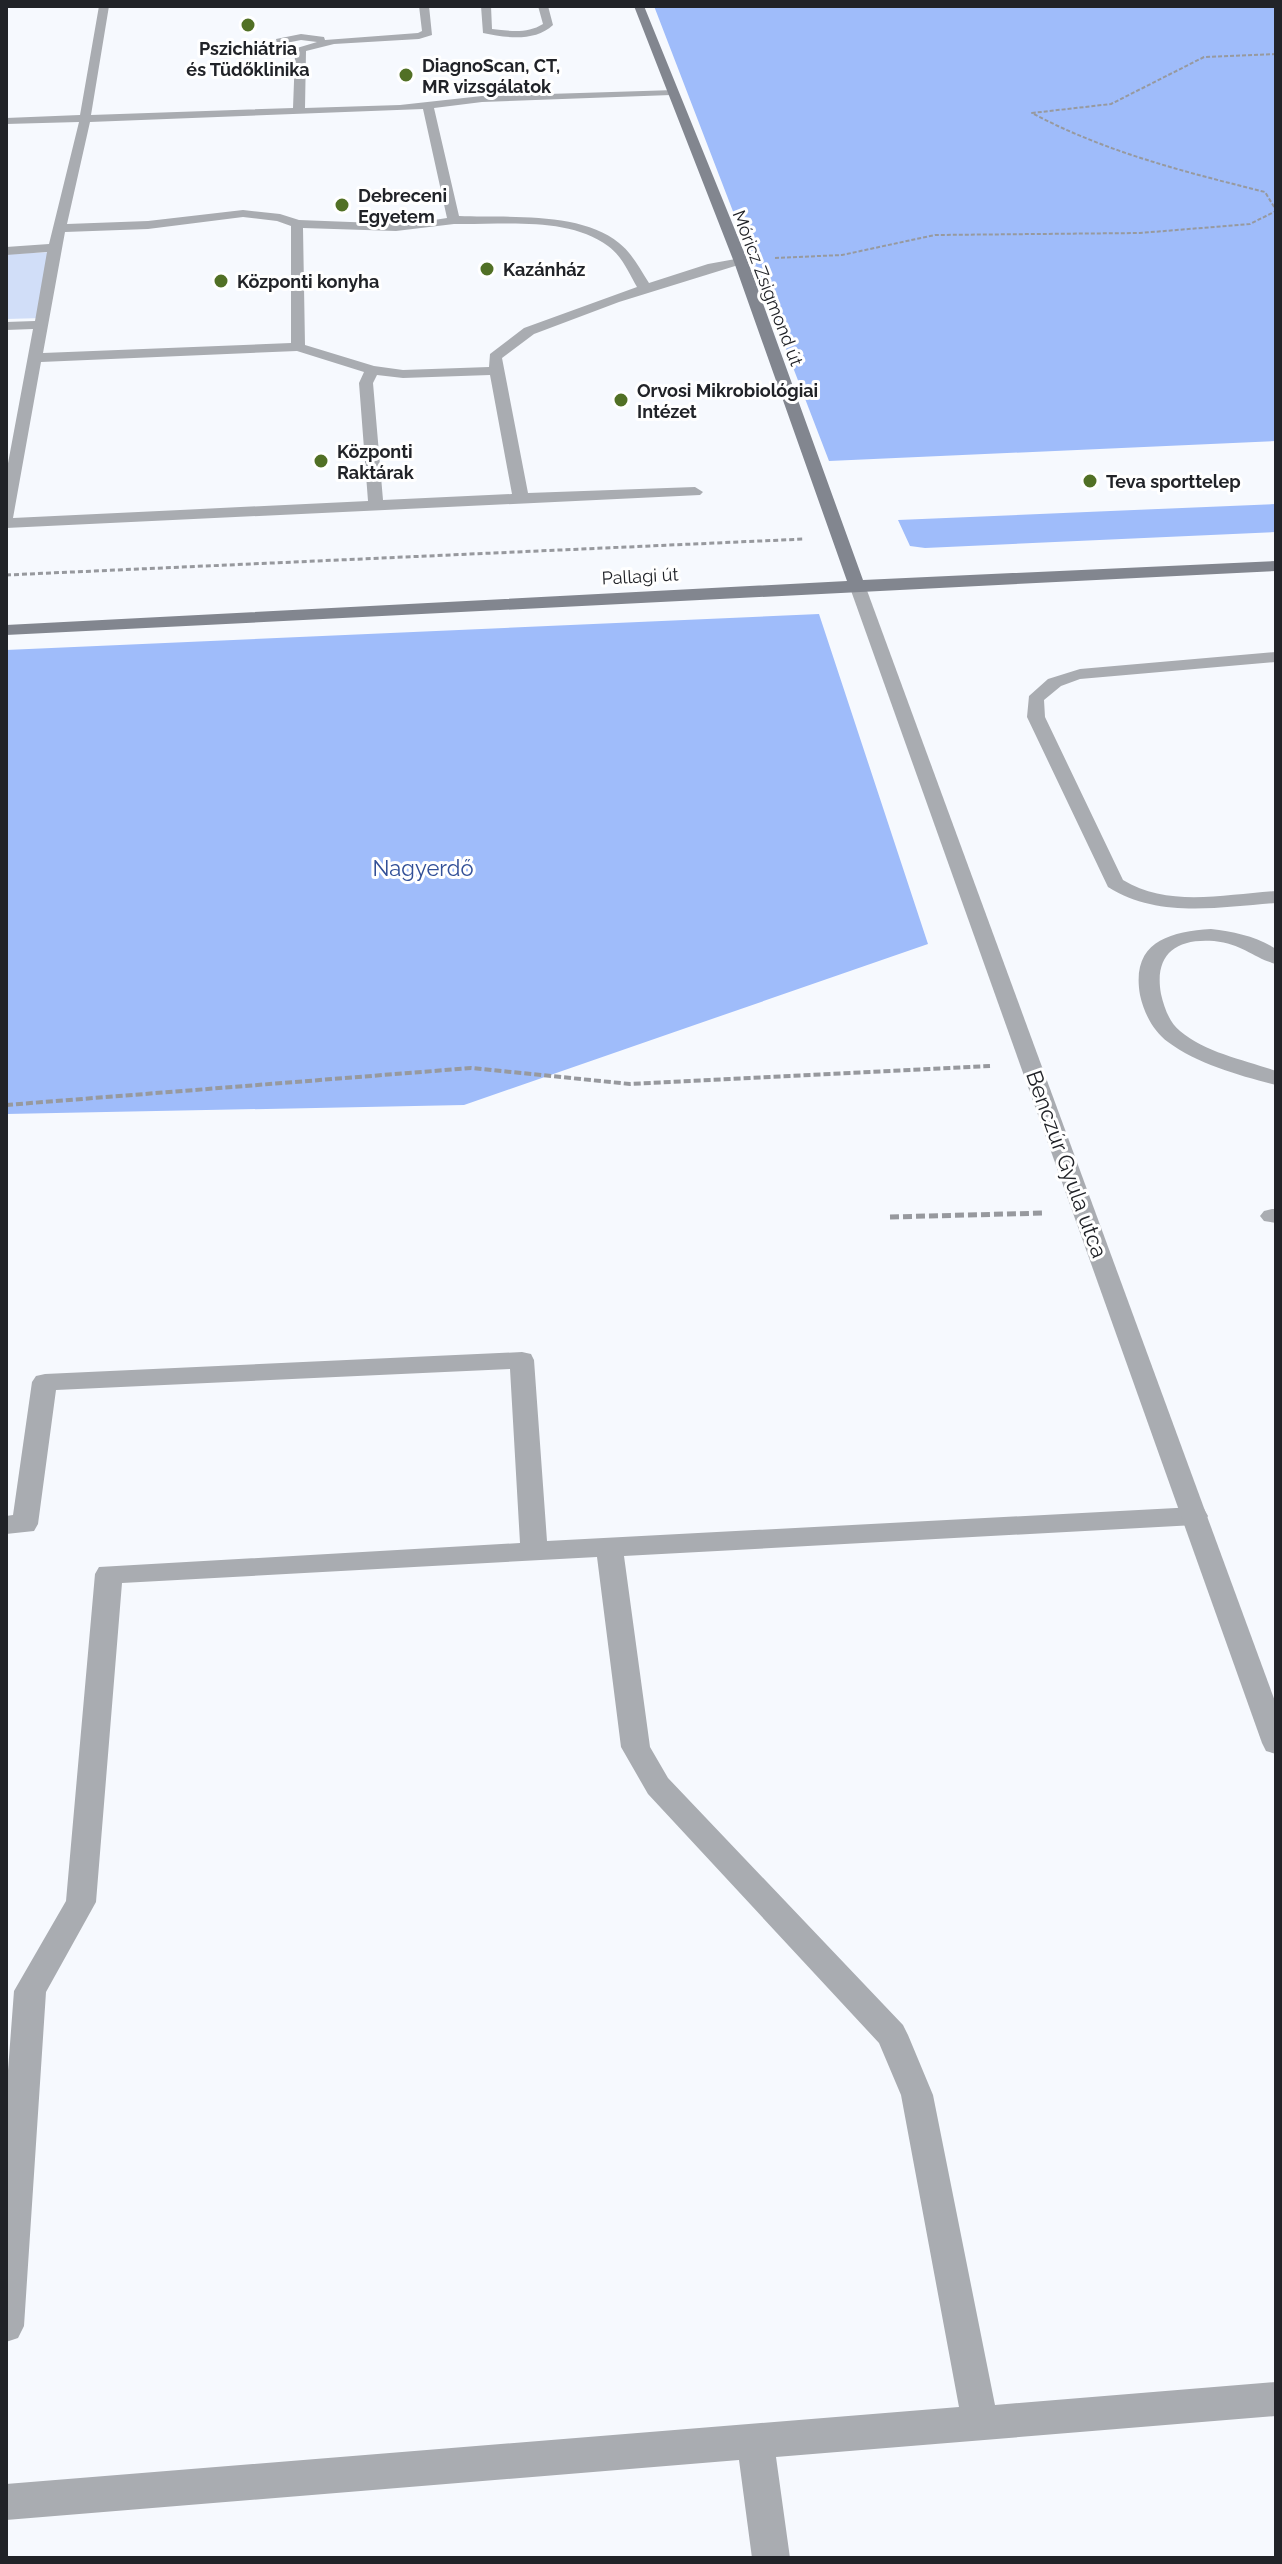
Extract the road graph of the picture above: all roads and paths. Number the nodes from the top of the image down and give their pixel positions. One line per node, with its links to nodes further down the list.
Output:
1 (104, 6): 12 (street)
2 (424, 6): 6 (street)
3 (486, 6): 4 (street)
4 (543, 6)
5 (639, 6): 9 (street, Móricz Zsigmond út)
6 (334, 41): 7 (street); 7 (street)
7 (300, 53): 11 (street)
8 (1276, 54): 14 (path)
9 (671, 92): 10 (street); 21 (street, Móricz Zsigmond út)
10 (428, 105): 11 (street); 15 (street)
11 (299, 111): 12 (street)
12 (85, 119): 13 (street); 17 (street)
13 (6, 121)
14 (1276, 211): 20 (path)
15 (454, 220): 16 (street); 22 (street)
16 (297, 224): 17 (street); 25 (street)
17 (60, 228): 18 (street)
18 (55, 248): 19 (street); 23 (street)
19 (6, 251)
20 (774, 258)
21 (741, 262): 22 (street); 34 (street, Móricz Zsigmond út)
22 (645, 289): 28 (street)
23 (41, 325): 24 (street); 26 (street)
24 (6, 326)
25 (298, 347): 26 (street); 27 (street)
26 (35, 358): 32 (street)
27 (372, 370): 28 (street); 31 (street)
28 (496, 371): 30 (street)
29 (695, 492): 30 (street)
30 (521, 498): 31 (street)
31 (376, 504): 33 (street)
32 (6, 516)
33 (6, 523)
34 (844, 550): 36 (path); 37 (street, Móricz Zsigmond út)
35 (1276, 566): 37 (street, Pallagi út)
36 (6, 575)
37 (857, 585): 38 (street, Pallagi út); 42 (street, Benczúr Gyula utca)
38 (6, 630)
39 (1276, 657): 40 (street)
40 (1276, 897)
41 (1276, 958): 43 (street)
42 (1030, 1064): 44 (path); 45 (street, Benczúr Gyula utca)
43 (1276, 1078)
44 (6, 1105)
45 (1084, 1212): 46 (path); 47 (street, Benczúr Gyula utca)
46 (890, 1217)
47 (1195, 1516): 49 (street); 51 (street, Benczúr Gyula utca)
48 (6, 1525): 50 (street)
49 (609, 1547): 50 (street); 54 (street)
50 (534, 1552): 52 (street)
51 (1276, 1743)
52 (6, 2326)
53 (1276, 2399): 54 (street)
54 (980, 2423): 55 (street)
55 (755, 2441): 56 (street); 57 (street)
56 (6, 2502)
57 (771, 2558)

